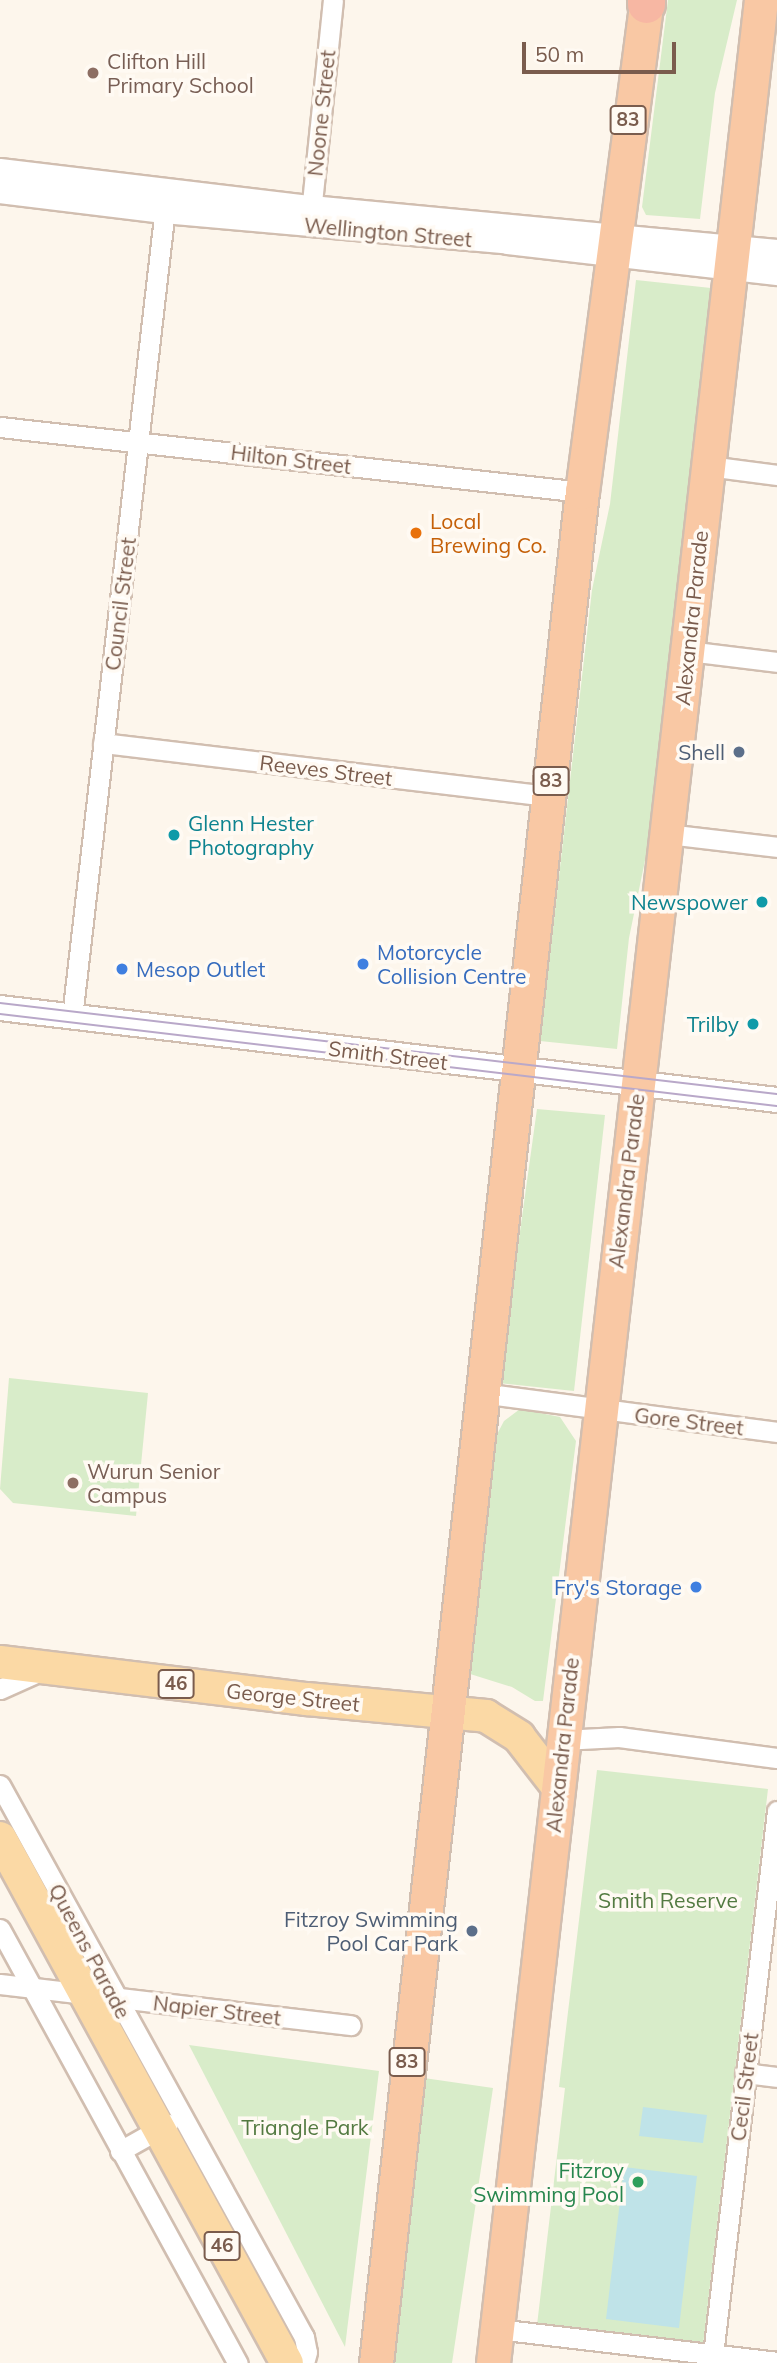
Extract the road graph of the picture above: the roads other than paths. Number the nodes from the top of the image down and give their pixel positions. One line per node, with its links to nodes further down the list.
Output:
1 (333, 0): 7 (street, Noone Street)
2 (646, 1): 8 (highway, 83)
3 (766, 3): 10 (highway, Alexandra Parade)
4 (0, 171): 6 (street, Wellington Street)
5 (0, 191): 6 (street, Wellington Street)
6 (165, 201): 7 (street, Wellington Street); 13 (street, Council Street)
7 (310, 217): 8 (street, Wellington Street)
8 (613, 245): 10 (street, Wellington Street); 16 (highway, 83)
9 (777, 252): 10 (street, Wellington Street)
10 (732, 258): 11 (street, Wellington Street); 14 (highway, Alexandra Parade)
11 (777, 273)
12 (0, 427): 13 (street, Hilton Street)
13 (138, 441): 16 (street, Hilton Street); 19 (street, Council Street)
14 (708, 466): 15 (street); 17 (highway, Alexandra Parade)
15 (777, 475)
16 (582, 492): 20 (highway, 83)
17 (688, 651): 18 (street); 21 (highway, Alexandra Parade)
18 (777, 662)
19 (103, 743): 20 (street, Reeves Street); 24 (street, Council Street)
20 (549, 796): 25 (highway, 83)
21 (667, 834): 22 (street); 26 (highway, Alexandra Parade)
22 (777, 847)
23 (0, 1008): 24 (street, Smith Street)
24 (72, 1017): 25 (street, Smith Street)
25 (519, 1069): 26 (street, Smith Street); 28 (highway, 83)
26 (638, 1082): 27 (street, Smith Street); 29 (highway, Alexandra Parade)
27 (777, 1100)
28 (481, 1393): 29 (street, Gore Street); 34 (highway, 83)
29 (600, 1409): 30 (street, Gore Street); 35 (highway, Alexandra Parade)
30 (777, 1432)
31 (0, 1662): 32 (main road, George Street / 46)
32 (44, 1669): 33 (street); 34 (main road, George Street / 46)
33 (0, 1689)
34 (446, 1712): 38 (main road, George Street / 46); 56 (highway, 83)
35 (562, 1740): 36 (street); 38 (highway, Alexandra Parade)
36 (777, 1758)
37 (0, 1785): 44 (street, Queens Parade)
38 (557, 1786): 50 (highway, Alexandra Parade)
39 (777, 1811): 46 (street, Cecil Street)
40 (0, 1838): 44 (main road, Queens Parade / 46)
41 (0, 1929): 43 (street)
42 (0, 1984): 43 (street, Napier Street)
43 (29, 1987): 44 (street, Napier Street); 49 (street)
44 (99, 1995): 45 (street, Napier Street); 48 (main road, Queens Parade / 46)
45 (351, 2025)
46 (745, 2073): 47 (street); 51 (street, Cecil Street)
47 (777, 2077)
48 (169, 2123): 49 (street); 54 (main road, Queens Parade / 46); 55 (street, Queens Parade)
49 (120, 2151): 53 (street)
50 (497, 2329): 51 (street); 57 (highway, Alexandra Parade)
51 (712, 2358): 52 (street)
52 (777, 2362)
53 (238, 2363)
54 (286, 2363)
55 (304, 2363)
56 (376, 2363)
57 (493, 2363)

